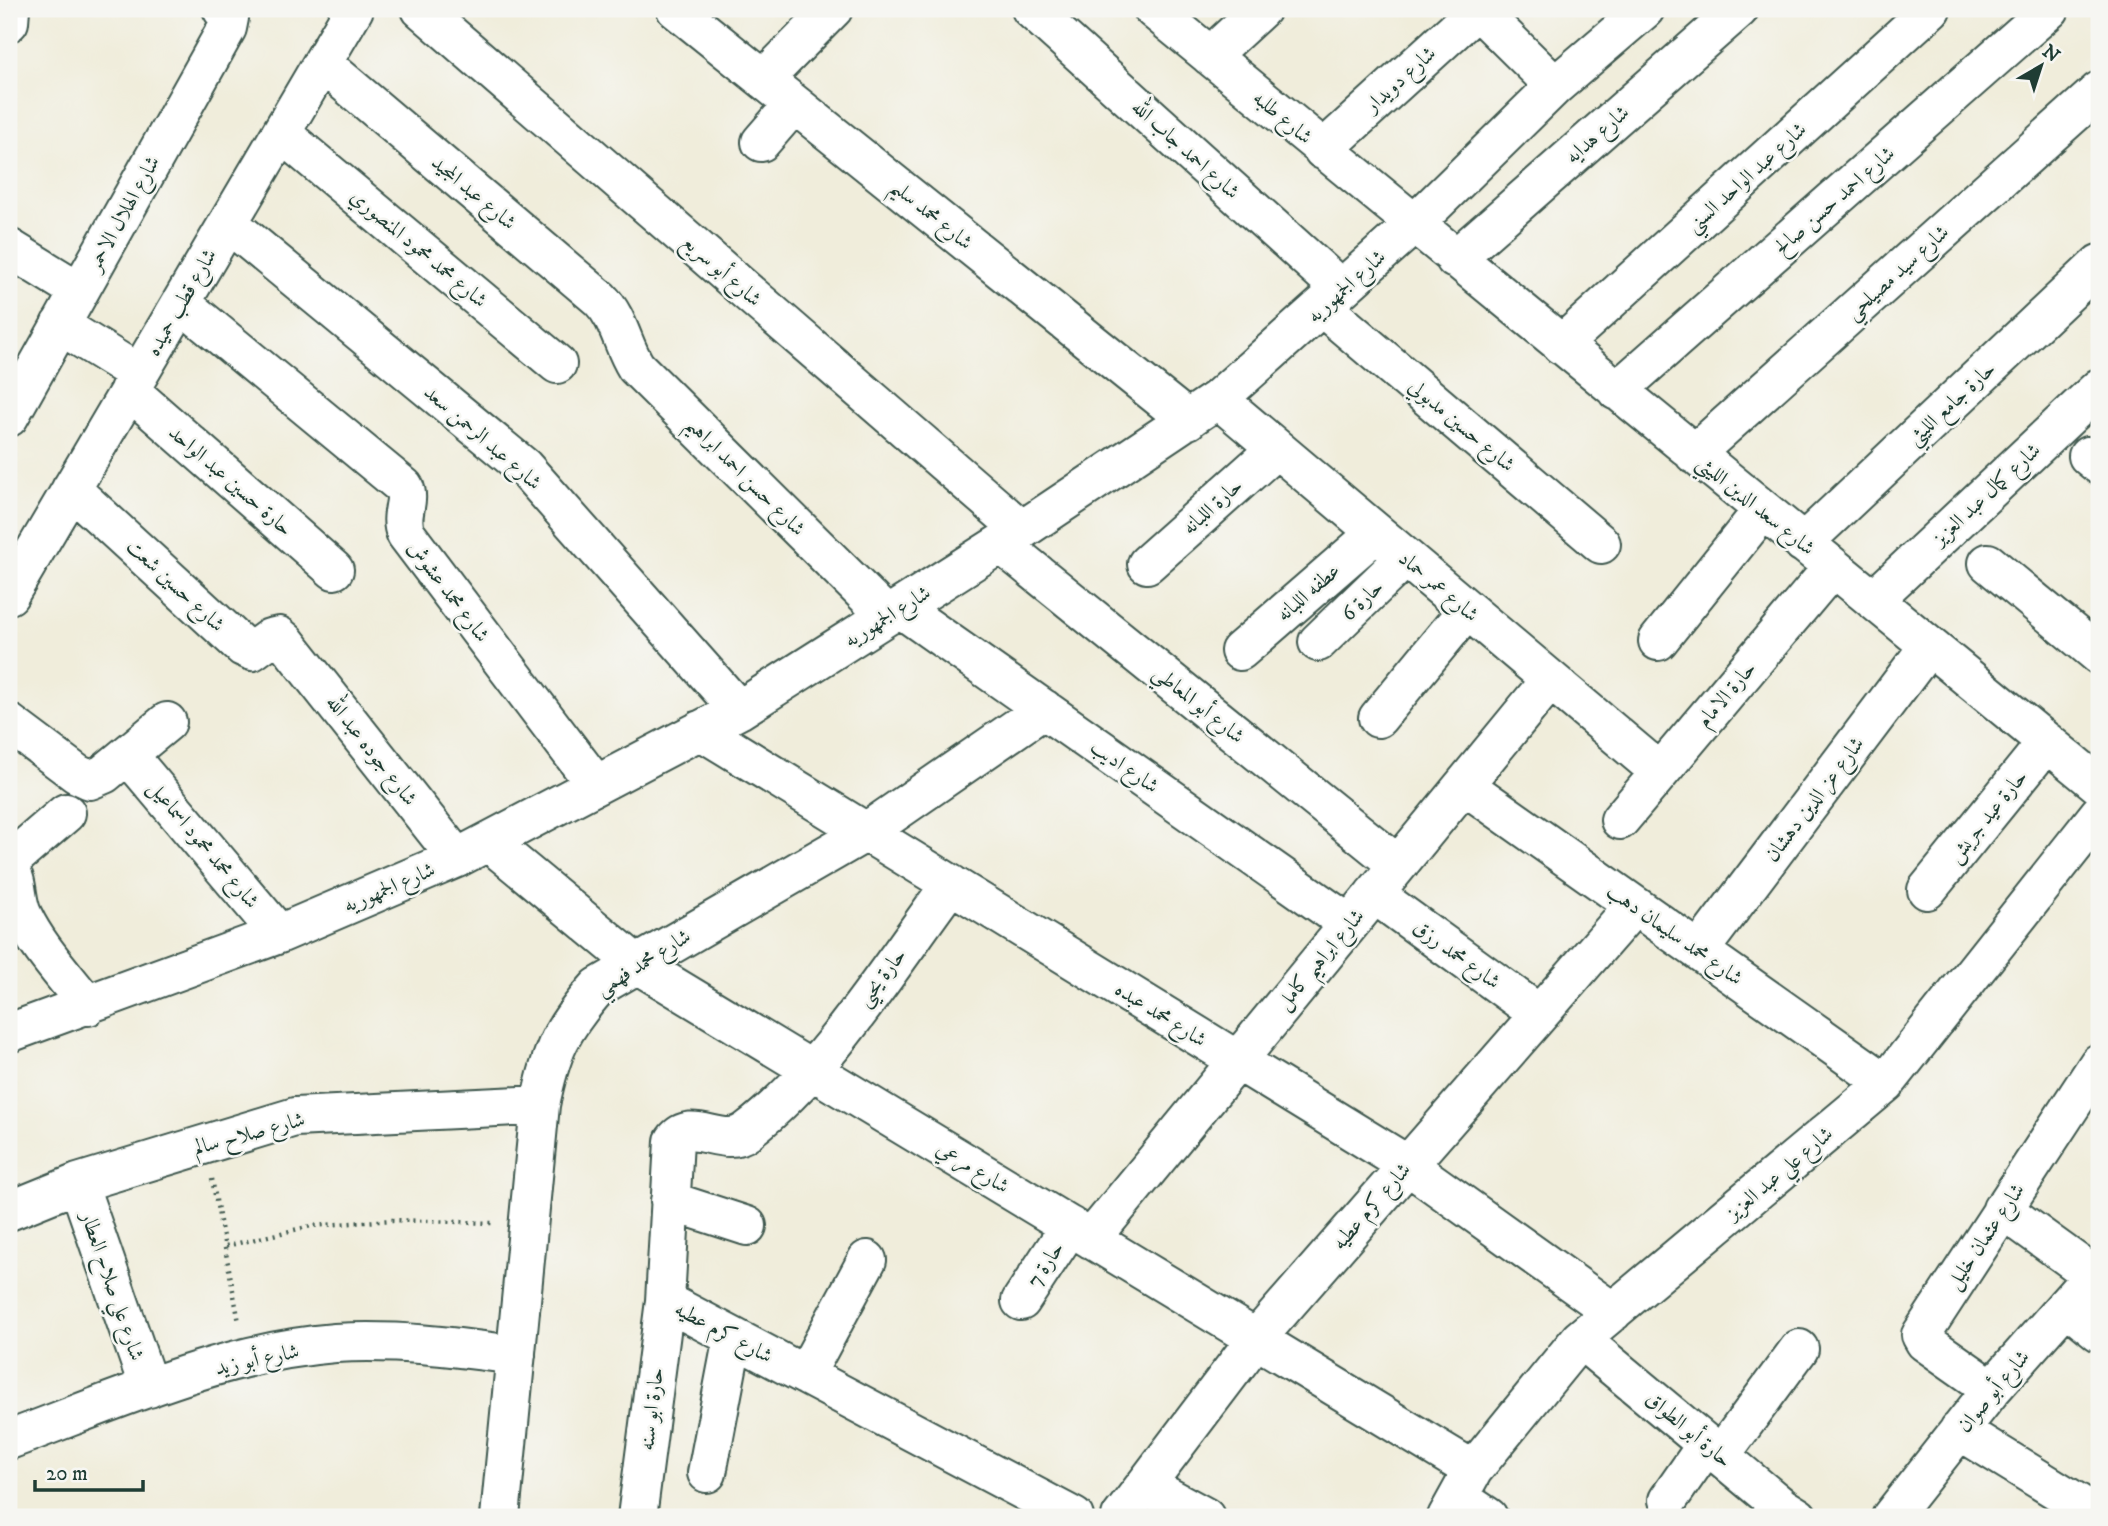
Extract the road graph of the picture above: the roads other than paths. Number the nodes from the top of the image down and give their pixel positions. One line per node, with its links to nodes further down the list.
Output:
1 (10, 9): 15 (street)
2 (222, 9): 30 (street, شارع الهلال الاحمر)
3 (354, 9): 17 (street, شارع قطب حميده)
4 (676, 9): 18 (street, شارع محمد سليم)
5 (833, 9): 18 (street)
6 (1031, 9): 31 (street, شارع احمد جاب الله)
7 (1153, 9): 16 (street, شارع طلبه)
8 (1261, 9): 16 (street)
9 (1477, 9): 19 (street); 24 (street, شارع دويدار)
10 (1645, 9): 19 (street, شارع الجمهوريه)
11 (1739, 9): 28 (street, شارع هدايه)
12 (1931, 9): 35 (street, شارع عبد الواحد السني)
13 (2050, 9): 39 (street, شارع احمد حسن صالح)
14 (428, 11): 47 (street, شارع أبو سريع)
15 (9, 22)
16 (1210, 56): 24 (street, شارع طلبه)
17 (322, 63): 22 (street, شارع قطب حميده); 34 (street, شارع عبد المجيد)
18 (764, 79): 21 (street, شارع محمد سليم)
19 (1555, 86): 26 (street, شارع الجمهوريه)
20 (2099, 91): 43 (street, شارع سيد مصيلحي)
21 (794, 104): 23 (street); 40 (street, شارع محمد سليم)
22 (281, 133): 25 (street, شارع قطب حميده); 36 (street, شارع محمد محمود المنصوري)
23 (761, 142)
24 (1323, 150): 26 (street, شارع طلبه)
25 (228, 223): 32 (street, شارع قطب حميده); 67 (street, شارع عبد الرحمن سعد)
26 (1413, 225): 28 (street, شارع سعد الدين الليثي); 31 (street, شارع الجمهوريه)
27 (9, 248): 30 (street)
28 (1455, 259): 35 (street, شارع سعد الدين الليثي)
29 (2099, 264): 48 (street, حارة جامع الليثي)
30 (79, 291): 33 (street, شارع الهلال الاحمر)
31 (1332, 298): 40 (street, شارع الجمهوريه); 49 (street, شارع حسين مدبولي)
32 (181, 303): 37 (street, شارع قطب حميده); 75 (street, شارع محمد عشوش)
33 (60, 325): 37 (street, حارة حسين عبد الواحد); 41 (street, شارع الهلال الاحمر)
34 (618, 328): 58 (street, شارع حسن احمد ابراهيم)
35 (1561, 345): 39 (street, شارع سعد الدين الليثي)
36 (557, 364)
37 (134, 382): 44 (street, شارع قطب حميده); 54 (street, حارة حسين عبد الواحد)
38 (2099, 388): 56 (street, شارع كمال عبد العزيز)
39 (1617, 391): 43 (street, شارع سعد الدين الليثي)
40 (1203, 410): 42 (street, شارع عمر حماد); 47 (street, شارع الجمهوريه)
41 (9, 417)
42 (1276, 449): 46 (street, شارع عمر حماد); 52 (street, حارة اللبانه)
43 (1694, 454): 45 (street, شارع سعد الدين الليثي)
44 (71, 489): 55 (street, شارع قطب حميده); 60 (street, شارع حسين شعت)
45 (1763, 510): 48 (street, شارع سعد الدين الليثي); 59 (street)
46 (1376, 533): 50 (street, شارع عمر حماد); 63 (street, عطفه اللبانه)
47 (1012, 537): 58 (street, شارع الجمهوريه); 84 (street, شارع أبو المعاطي)
48 (1802, 543): 53 (street, شارع سعد الدين الليثي)
49 (1601, 544)
50 (1405, 558): 57 (street, شارع عمر حماد); 61 (street, حارة 6)
51 (1987, 563): 64 (street)
52 (1147, 564)
53 (1832, 567): 56 (street, شارع سعد الدين الليثي); 74 (street, حارة الامام)
54 (334, 570)
55 (9, 595)
56 (1873, 600): 62 (street, شارع سعد الدين الليثي)
57 (1467, 610): 65 (street, شارع عمر حماد); 68 (street)
58 (894, 612): 66 (street, شارع اديب); 67 (street, شارع الجمهوريه)
59 (1658, 641)
60 (286, 642): 82 (street, شارع جوده عبد الله)
61 (1318, 642)
62 (1929, 646): 72 (street, شارع سعد الدين الليثي); 92 (street, شارع عز الدين دهشان)
63 (1240, 651)
64 (2099, 655)
65 (1550, 680): 74 (street, شارع عمر حماد); 76 (street, شارع ابراهيم كامل)
66 (1044, 709): 81 (street, شارع محمد فهمي); 90 (street, شارع اديب)
67 (739, 710): 71 (street, شارع الجمهوريه)
68 (1378, 718)
69 (167, 722): 73 (street)
70 (9, 723): 73 (street)
71 (699, 730): 75 (street, شارع الجمهوريه); 81 (street, شارع محمد عبده)
72 (2047, 742): 77 (street, شارع سعد الدين الليثي); 87 (street, حارة عيد جريش)
73 (128, 755): 91 (street, شارع محمد محمود اسماعيل)
74 (1660, 772): 80 (street, حارة الامام)
75 (596, 785): 82 (street, شارع الجمهوريه)
76 (1464, 785): 84 (street, شارع ابراهيم كامل); 89 (street, شارع محمد سليمان دهب)
77 (2099, 785)
78 (66, 813): 83 (street)
79 (2099, 814): 100 (street, شارع علي عبد العزيز)
80 (1620, 820)
81 (866, 832): 86 (street, شارع محمد عبده); 93 (street, شارع محمد فهمي)
82 (473, 850): 91 (street, شارع الجمهوريه); 93 (street, شارع مرعي)
83 (9, 862)
84 (1398, 864): 88 (street, شارع ابراهيم كامل)
85 (9, 869): 94 (street)
86 (951, 884): 97 (street, شارع محمد عبده); 99 (street, حارة يحيى)
87 (1927, 890)
88 (1374, 894): 90 (street, شارع ابراهيم كامل); 95 (street, شارع محمد رزق)
89 (1634, 906): 92 (street, شارع محمد سليمان دهب); 95 (street, شارع كرم عطيه)
90 (1349, 924): 97 (street, شارع ابراهيم كامل)
91 (279, 934): 94 (street, شارع الجمهوريه)
92 (1699, 951): 100 (street, شارع محمد سليمان دهب)
93 (635, 963): 99 (street, شارع مرعي); 101 (street, شارع محمد فهمي)
94 (88, 1006): 96 (street, شارع الجمهوريه)
95 (1539, 1013): 102 (street, شارع كرم عطيه)
96 (9, 1033)
97 (1237, 1060): 102 (street, شارع محمد عبده); 108 (street, شارع ابراهيم كامل)
98 (2099, 1063): 105 (street, شارع عثمان خليل)
99 (812, 1070): 104 (street, شارع كرم عطيه); 108 (street, شارع مرعي)
100 (1885, 1083): 114 (street, شارع علي عبد العزيز)
101 (540, 1105): 103 (street, شارع صلاح سالم); 120 (street, شارع محمد فهمي)
102 (1406, 1164): 114 (street, شارع محمد عبده); 117 (street, شارع كرم عطيه)
103 (78, 1183): 106 (street, شارع صلاح سالم); 122 (street, شارع علي صلاح العطار)
104 (670, 1201): 107 (street); 111 (street, شارع كرم عطيه)
105 (2002, 1209): 110 (street); 123 (street, شارع عثمان خليل)
106 (9, 1211)
107 (747, 1226)
108 (1080, 1233): 112 (street, حارة 7); 117 (street, شارع مرعي)
109 (867, 1259): 121 (street)
110 (2096, 1272): 113 (street, شارع أبو صوان)
111 (665, 1301): 116 (street, شارع كرم عطيه); 134 (street, حارة ابو سنه)
112 (1021, 1301)
113 (2066, 1305): 115 (street); 123 (street, شارع أبو صوان)
114 (1613, 1312): 118 (street, شارع علي عبد العزيز)
115 (2099, 1332)
116 (733, 1337): 121 (street, شارع كرم عطيه); 127 (street)
117 (1255, 1339): 128 (street, شارع كرم عطيه); 129 (street, شارع مرعي)
118 (1580, 1339): 126 (street, حارة أبو الطواق); 129 (street, شارع علي عبد العزيز)
119 (1799, 1349): 126 (street)
120 (516, 1355): 122 (street, شارع أبو زيد); 133 (street, شارع محمد فهمي)
121 (805, 1375): 135 (street, شارع كرم عطيه)
122 (149, 1388): 125 (street, شارع أبو زيد)
123 (1992, 1389): 124 (street, شارع أبو صوان)
124 (1959, 1430): 131 (street); 138 (street, شارع أبو صوان)
125 (9, 1440)
126 (1714, 1450): 130 (street); 132 (street, حارة أبو الطواق)
127 (707, 1472)
128 (1146, 1485): 136 (street, شارع كرم عطيه); 137 (street)
129 (1466, 1500)
130 (1668, 1500)
131 (2087, 1512)
132 (1786, 1514)
133 (500, 1517)
134 (637, 1517)
135 (1074, 1517)
136 (1121, 1517)
137 (1205, 1517)
138 (1891, 1517)

